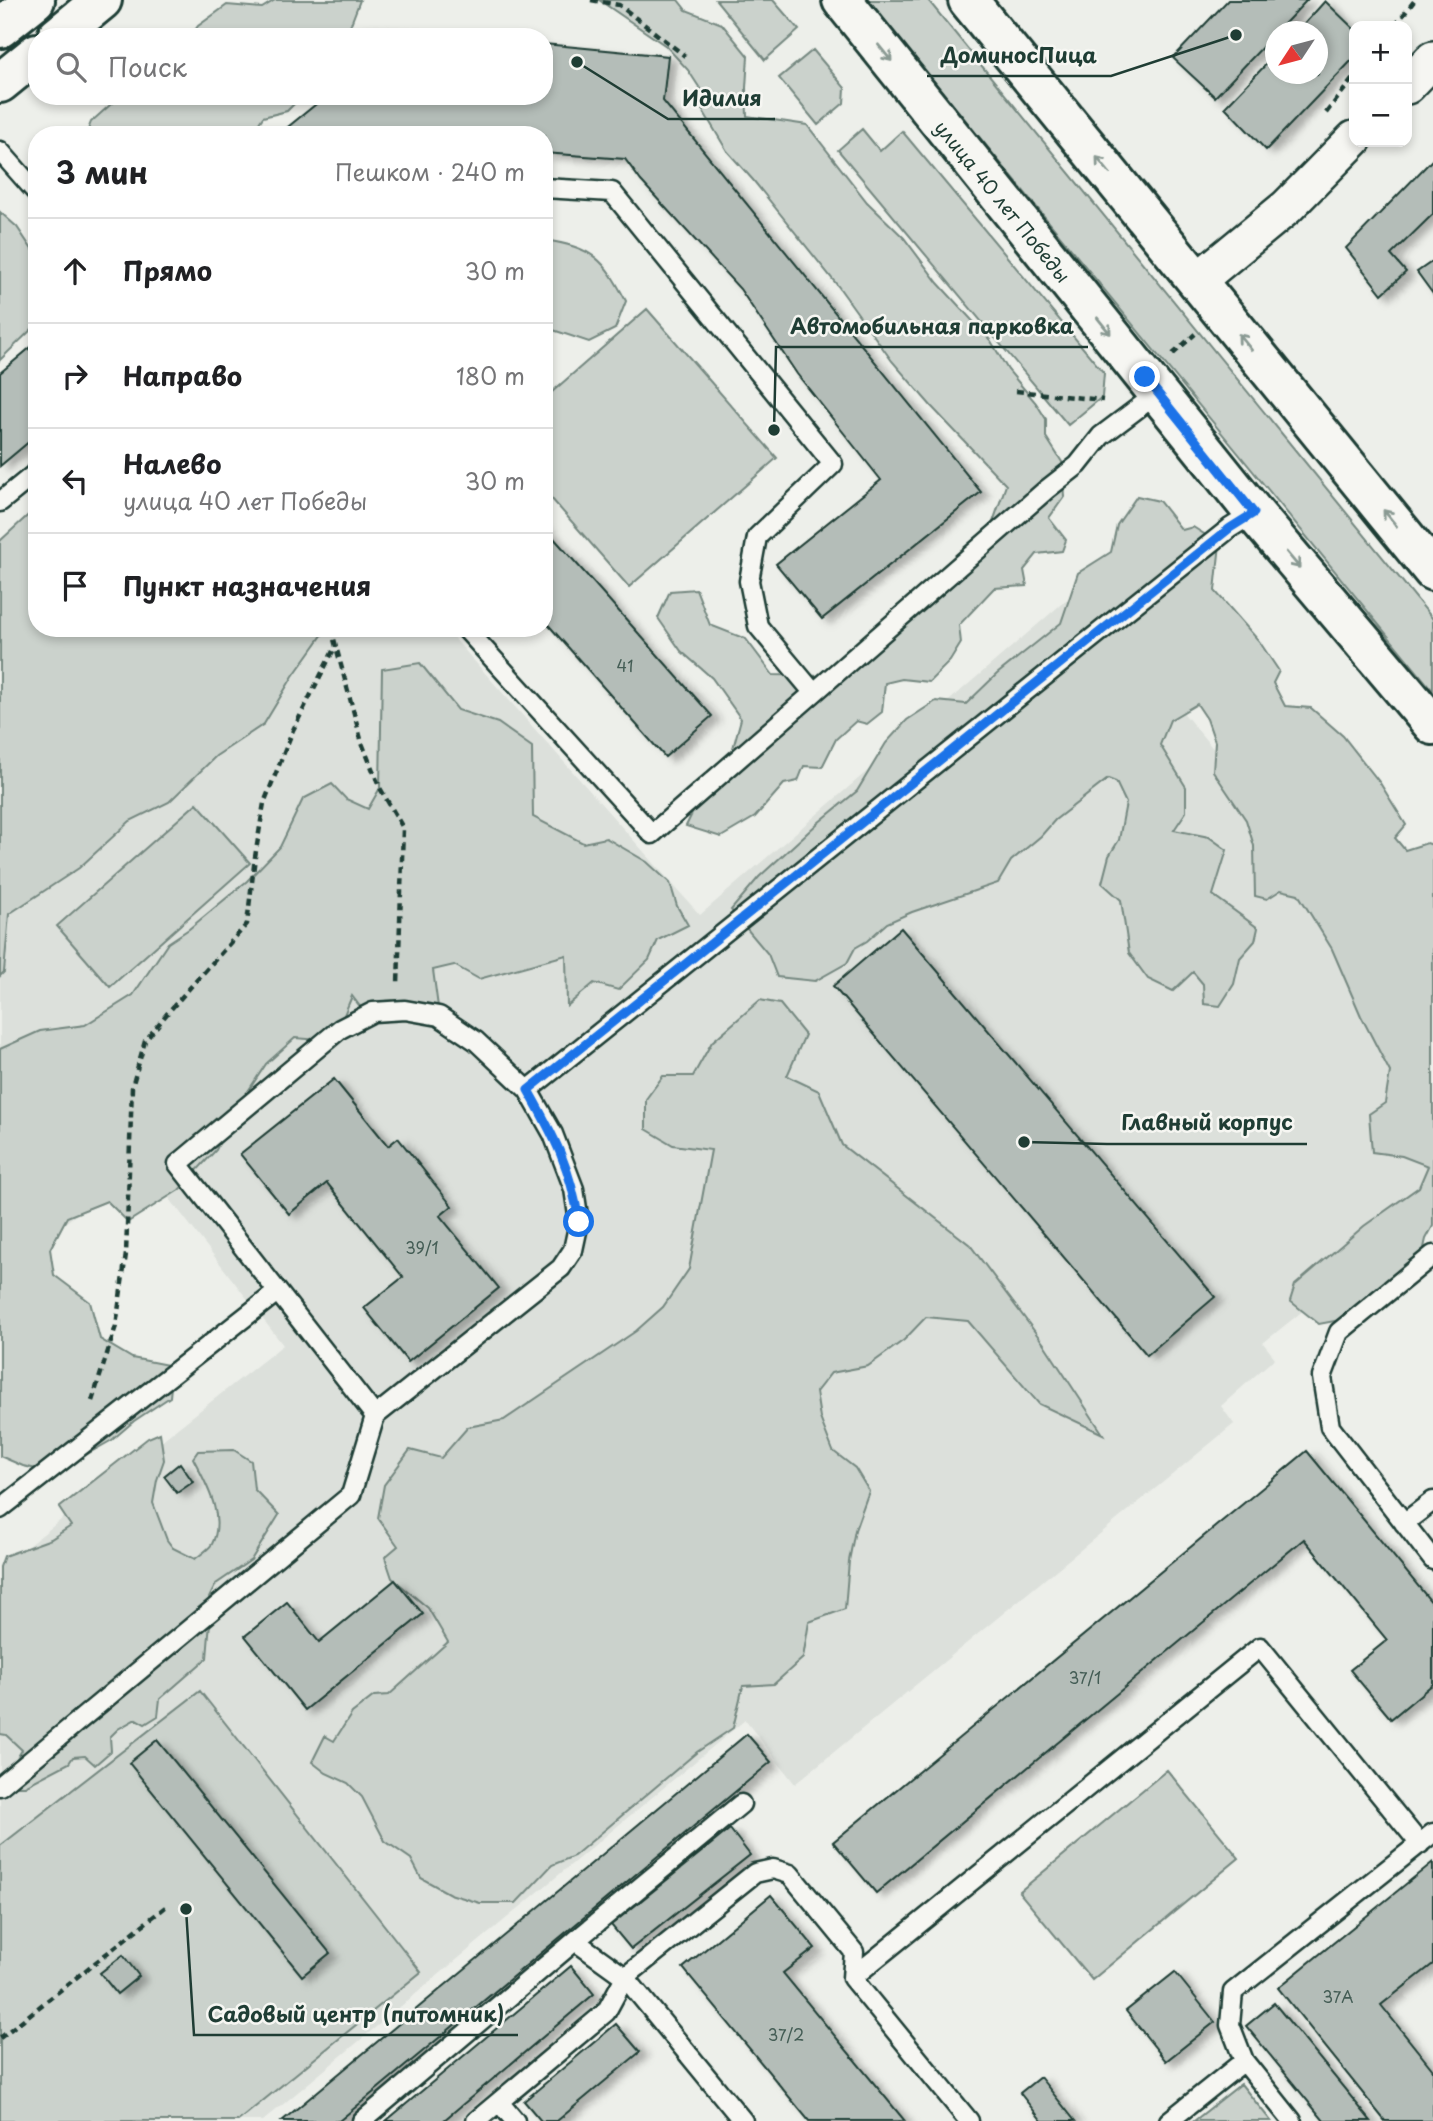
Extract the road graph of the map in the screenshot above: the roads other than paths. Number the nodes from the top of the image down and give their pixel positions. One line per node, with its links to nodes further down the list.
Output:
1 (35, 0): 6 (main road)
2 (102, 0): 5 (main road)
3 (842, 0): 14 (main road, улица 40 лет Победы, one-way to 14)
4 (968, 0): 13 (main road, one-way to 4)
5 (68, 28)
6 (12, 52)
7 (1433, 59): 8 (street)
8 (1409, 84)
9 (1349, 144): 13 (street)
10 (0, 151): 11 (lane)
11 (28, 183)
12 (553, 189): 20 (lane)
13 (1197, 281): 18 (main road, one-way to 13)
14 (1161, 377): 17 (main road, улица 40 лет Победы); 20 (lane)
15 (28, 479): 16 (lane)
16 (0, 502)
17 (1254, 513): 21 (main road, улица 40 лет Победы, one-way to 21); 22 (lane)
18 (1433, 571)
19 (474, 637): 20 (lane)
20 (813, 692)
21 (1433, 725)
22 (528, 1090): 24 (lane); 25 (lane)
23 (1433, 1255): 28 (lane)
24 (277, 1292): 25 (lane); 27 (lane)
25 (375, 1416): 30 (lane)
26 (1433, 1501): 28 (lane)
27 (0, 1509)
28 (1404, 1523): 29 (lane)
29 (1433, 1560)
30 (0, 1786)
31 (741, 1804): 33 (lane)
32 (1426, 1839): 35 (lane); 36 (lane)
33 (575, 1941): 34 (lane); 38 (lane)
34 (625, 1977): 35 (lane); 37 (lane); 41 (lane)
35 (852, 1978): 42 (lane)
36 (1244, 2061): 43 (lane); 44 (lane)
37 (499, 2102): 39 (lane); 40 (lane)
38 (362, 2121)
39 (476, 2121)
40 (516, 2121)
41 (743, 2121)
42 (969, 2121)
43 (1169, 2121)
44 (1293, 2121)

